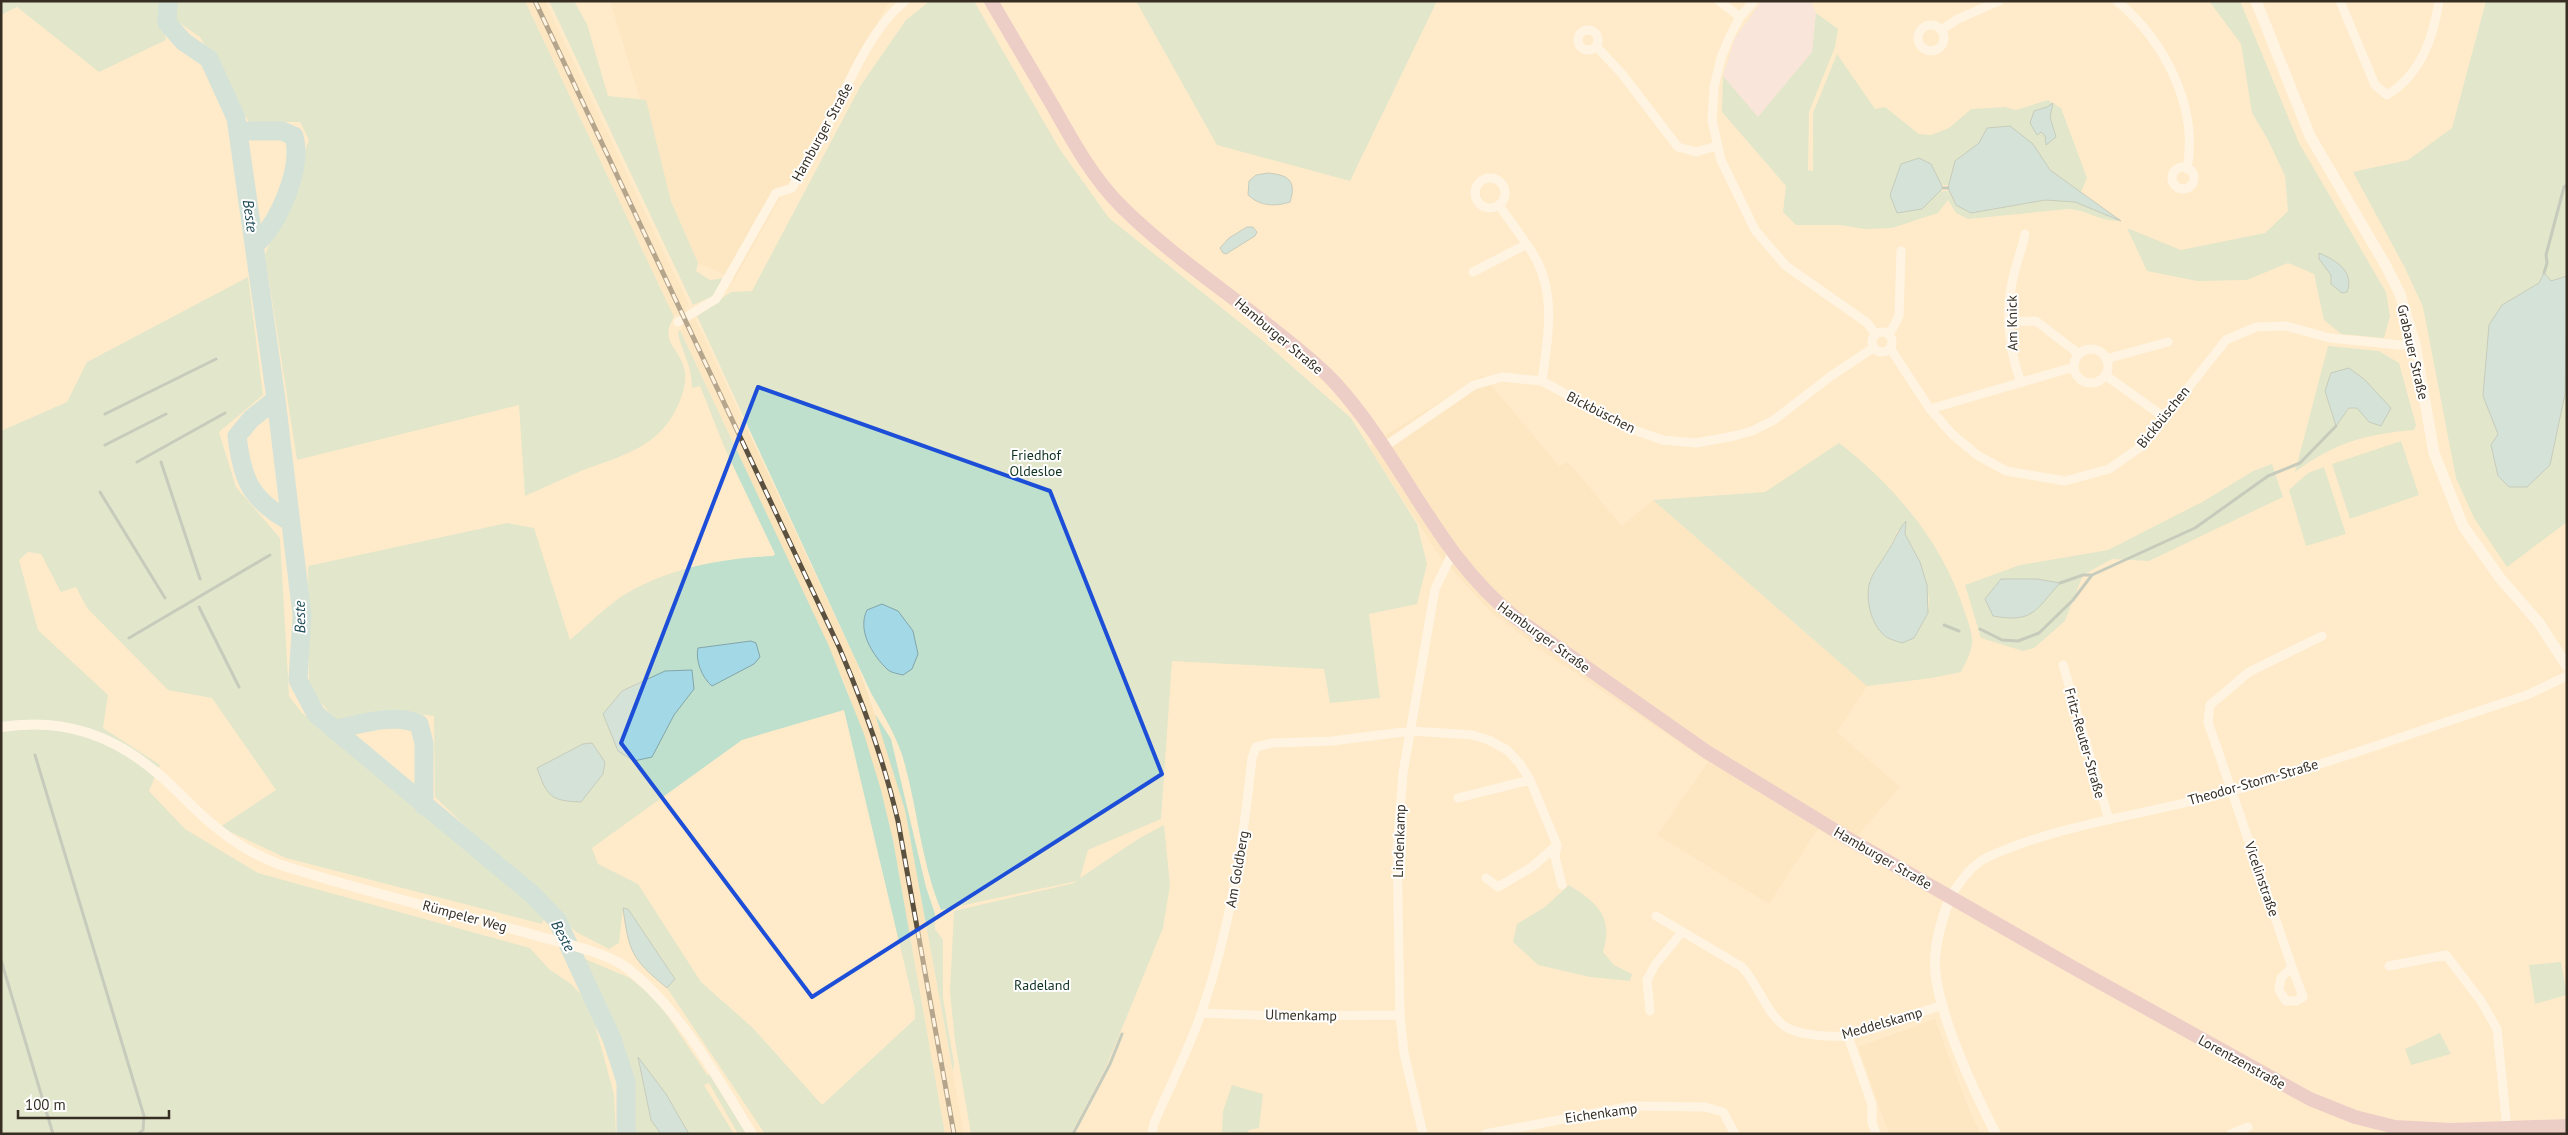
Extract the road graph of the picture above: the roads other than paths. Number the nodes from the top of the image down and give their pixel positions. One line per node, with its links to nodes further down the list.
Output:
1 (905, 1): 20 (street, Hamburger Straße)
2 (992, 1): 36 (main road, Hamburger Straße)
3 (1718, 1): 10 (street)
4 (1754, 1): 10 (street)
5 (1999, 1): 11 (street)
6 (2117, 1): 14 (street)
7 (2256, 1): 25 (main road, Grabauer Straße)
8 (2340, 1): 9 (street)
9 (2439, 1)
10 (1740, 17): 13 (street)
11 (1942, 30)
12 (1596, 46): 13 (street)
13 (1717, 146): 22 (street)
14 (2187, 168)
15 (1499, 205): 17 (street)
16 (2025, 234): 21 (street, Am Knick)
17 (1526, 245): 19 (street); 32 (street)
18 (1901, 251): 23 (street, Bickbüschen)
19 (1473, 272)
20 (678, 322)
21 (2010, 322): 28 (street); 33 (street, Am Knick)
22 (1876, 334): 23 (street); 26 (street)
23 (1889, 335): 27 (street, Bickbüschen)
24 (2168, 342): 29 (street)
25 (2414, 344): 35 (street, Bickbüschen); 40 (main road, Grabauer Straße)
26 (1873, 348): 27 (street); 32 (street, Bickbüschen)
27 (1890, 348): 34 (street, Bickbüschen)
28 (2079, 354): 29 (street); 30 (street)
29 (2106, 359): 31 (street)
30 (2074, 367): 31 (street); 33 (street)
31 (2105, 375): 35 (street)
32 (1542, 381): 36 (street, Bickbüschen)
33 (2020, 383): 34 (street)
34 (1930, 409): 35 (street, Bickbüschen)
35 (2164, 417)
36 (1384, 447): 37 (main road, Hamburger Straße)
37 (1453, 552): 43 (street, Lindenkamp); 51 (main road, Hamburger Straße)
38 (2322, 636): 45 (street, Vicelinstraße)
39 (2063, 665): 47 (street, Fritz-Reuter-Straße)
40 (2567, 666)
41 (2567, 676): 45 (street, Theodor-Storm-Straße)
42 (1, 727): 64 (street, Rümpeler Weg)
43 (1411, 731): 44 (street); 58 (street, Am Goldberg); 59 (street, Lindenkamp)
44 (1530, 780): 46 (street); 48 (street)
45 (2232, 791): 47 (street, Theodor-Storm-Straße); 54 (street, Vicelinstraße)
46 (1458, 798)
47 (2109, 820): 51 (street, Theodor-Storm-Straße)
48 (1557, 844): 49 (street); 50 (street)
49 (1486, 878)
50 (1562, 885)
51 (1950, 897): 56 (street); 63 (main road, Lorentzenstraße)
52 (1656, 916): 53 (street, Meddelskamp)
53 (1682, 932): 57 (street); 60 (street, Meddelskamp)
54 (2292, 966)
55 (2388, 966): 63 (street)
56 (1943, 1005): 60 (street, Meddelskamp); 70 (street)
57 (1650, 1011)
58 (1202, 1013): 59 (street, Ulmenkamp); 65 (street, Am Goldberg)
59 (1400, 1015): 66 (street, Lindenkamp)
60 (1848, 1036): 69 (street)
61 (2566, 1126): 63 (main road, Lorentzenstraße)
62 (2248, 1127): 71 (street)
63 (2505, 1130)
64 (752, 1134)
65 (1152, 1134)
66 (1423, 1134)
67 (1485, 1134): 68 (street, Eichenkamp)
68 (1735, 1134)
69 (1876, 1134)
70 (1996, 1134)
71 (2231, 1134)

